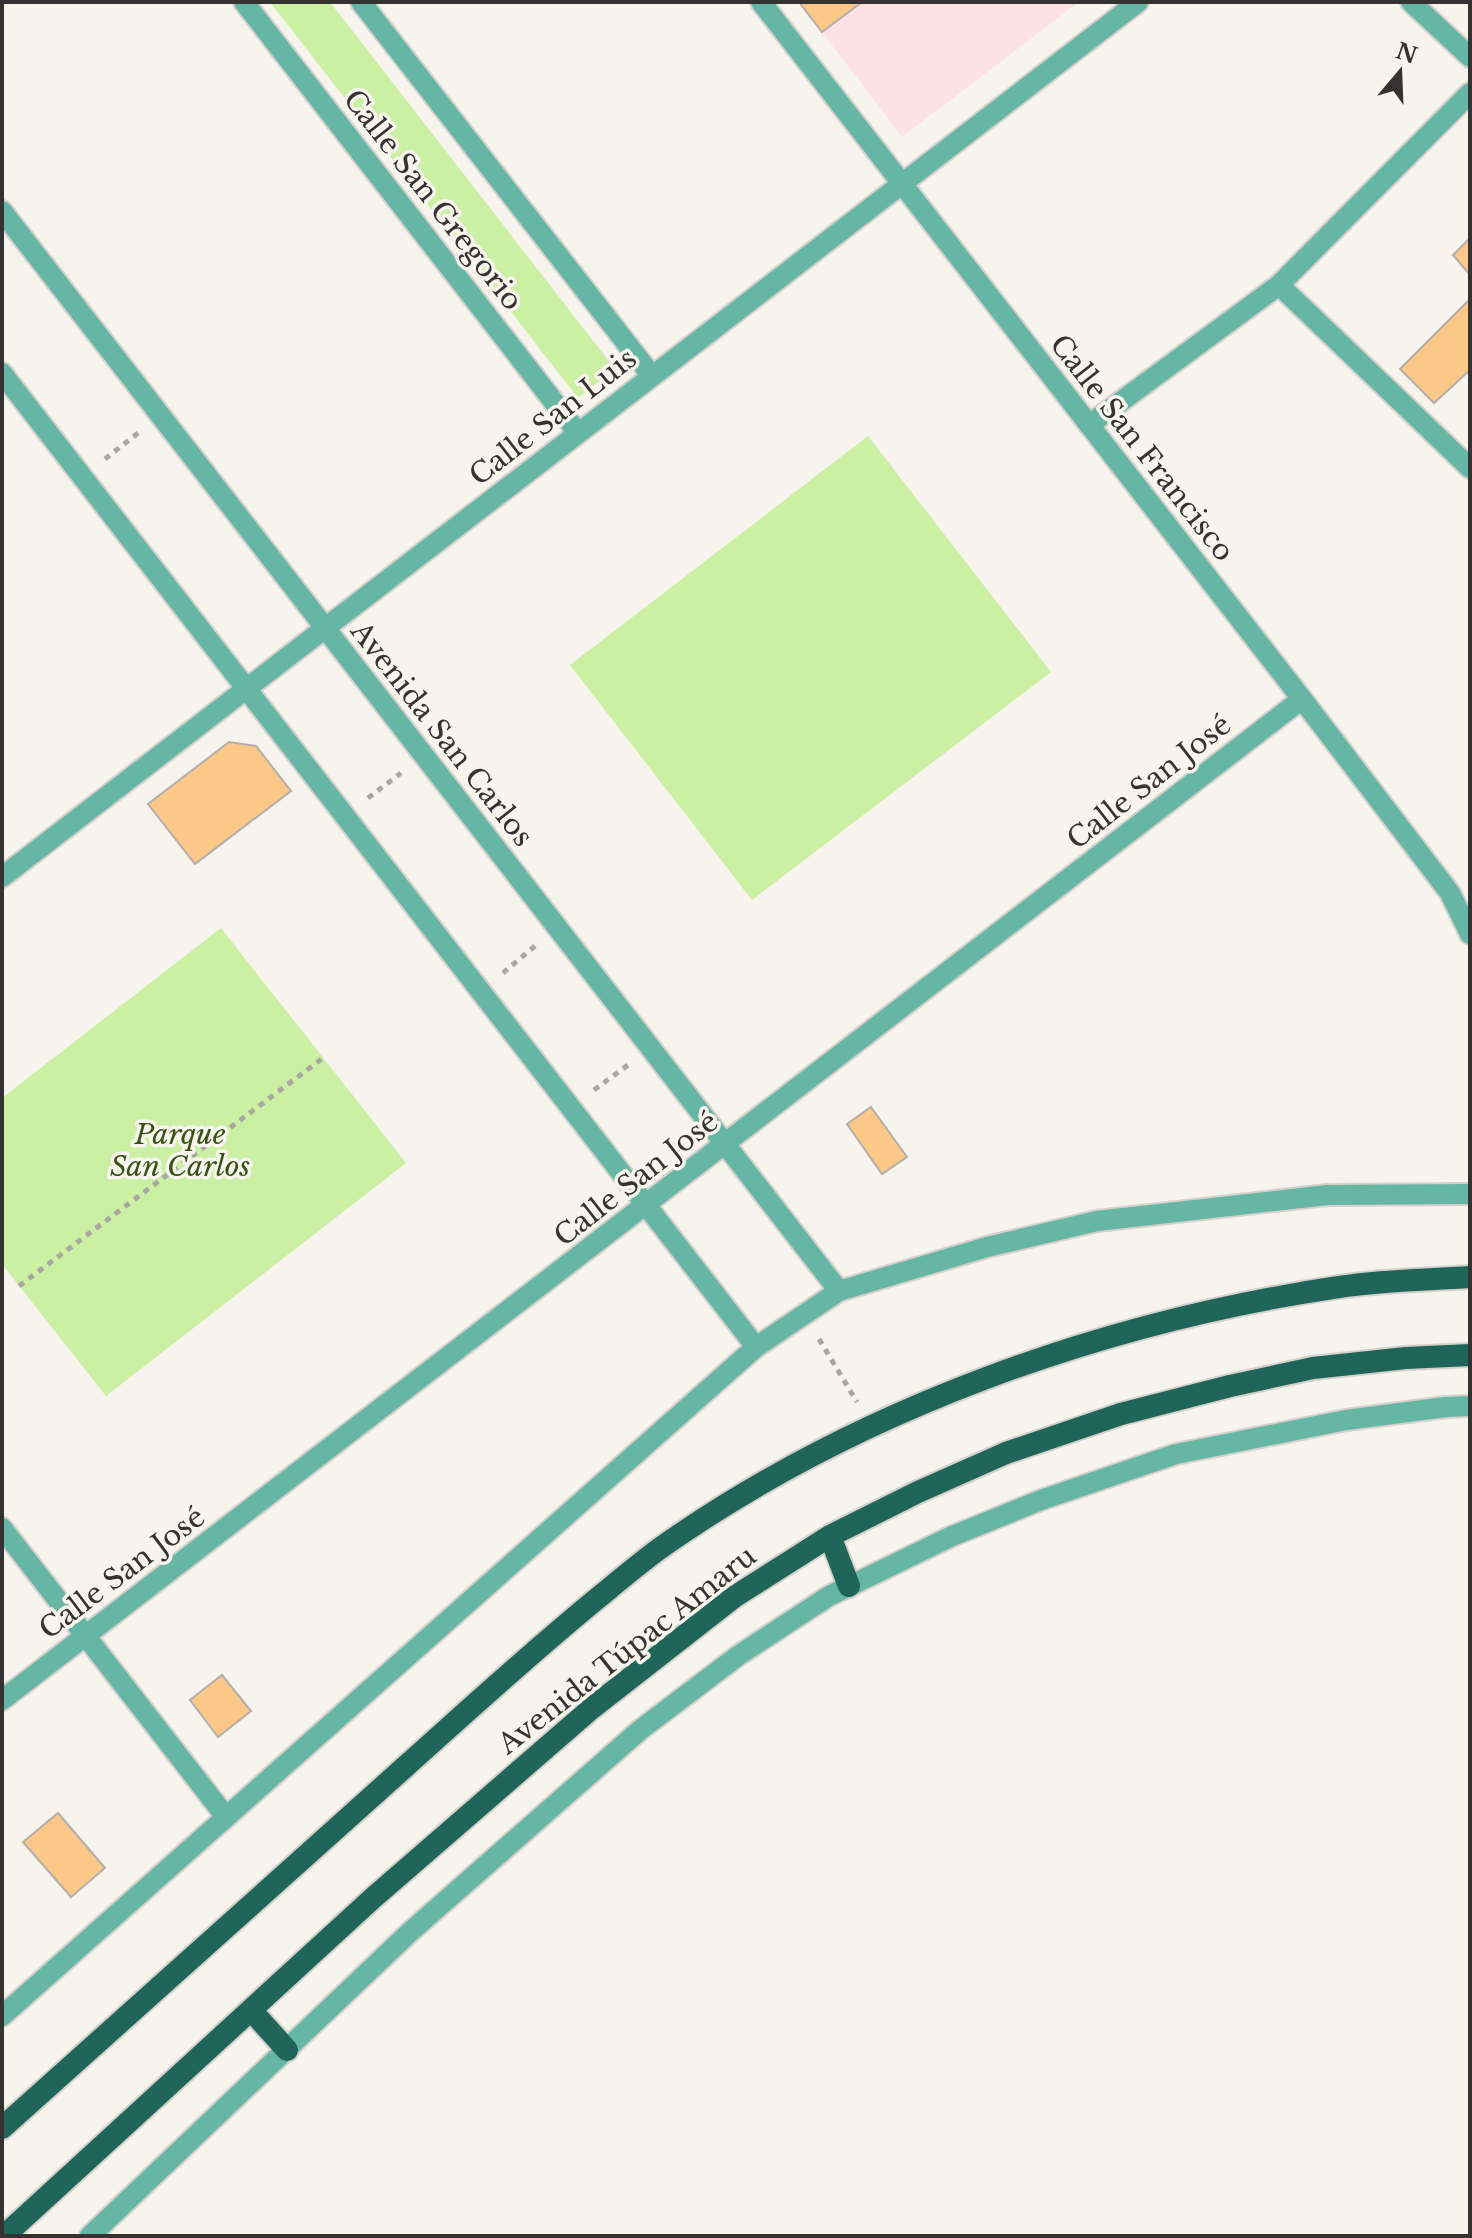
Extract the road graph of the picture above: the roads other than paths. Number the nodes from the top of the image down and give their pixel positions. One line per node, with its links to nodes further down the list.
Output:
1 (244, 2): 14 (street, Calle San Gregorio)
2 (361, 2): 12 (street)
3 (761, 2): 8 (street, Calle San Francisco)
4 (1138, 2): 8 (street, Calle San Luis)
5 (1411, 2): 6 (street)
6 (1470, 57)
7 (1470, 93): 10 (street)
8 (902, 183): 12 (street, Calle San Luis); 13 (street, Calle San Francisco)
9 (2, 211): 16 (street, Avenida San Carlos)
10 (1279, 285): 13 (street); 15 (street)
11 (2, 373): 17 (street)
12 (652, 376): 14 (street, Calle San Luis)
13 (1089, 425): 18 (street, Calle San Francisco)
14 (578, 433): 16 (street, Calle San Luis)
15 (1470, 468)
16 (325, 628): 17 (street, Calle San Luis); 21 (street, Avenida San Carlos)
17 (246, 689): 19 (street, Calle San Luis); 23 (street)
18 (1302, 699): 20 (street, Calle San Francisco); 21 (street, Calle San José)
19 (2, 877)
20 (1470, 934)
21 (726, 1145): 23 (street, Calle San José); 25 (street, Avenida San Carlos)
22 (1470, 1194): 25 (street)
23 (647, 1206): 26 (street); 32 (street, Calle San José)
24 (1470, 1277): 38 (highway, Avenida Túpac Amaru)
25 (839, 1291): 26 (street)
26 (756, 1347): 34 (street)
27 (1470, 1355): 30 (highway, Avenida Túpac Amaru)
28 (1470, 1406): 31 (street)
29 (2, 1528): 32 (street)
30 (830, 1536): 31 (highway); 35 (highway, Avenida Túpac Amaru)
31 (849, 1586): 37 (street)
32 (86, 1636): 33 (street, Calle San José); 34 (street)
33 (2, 1700)
34 (226, 1817): 36 (street)
35 (251, 2010): 37 (highway); 39 (highway, Avenida Túpac Amaru)
36 (2, 2016)
37 (287, 2050): 40 (street)
38 (2, 2128)
39 (4, 2236)
40 (90, 2236)

